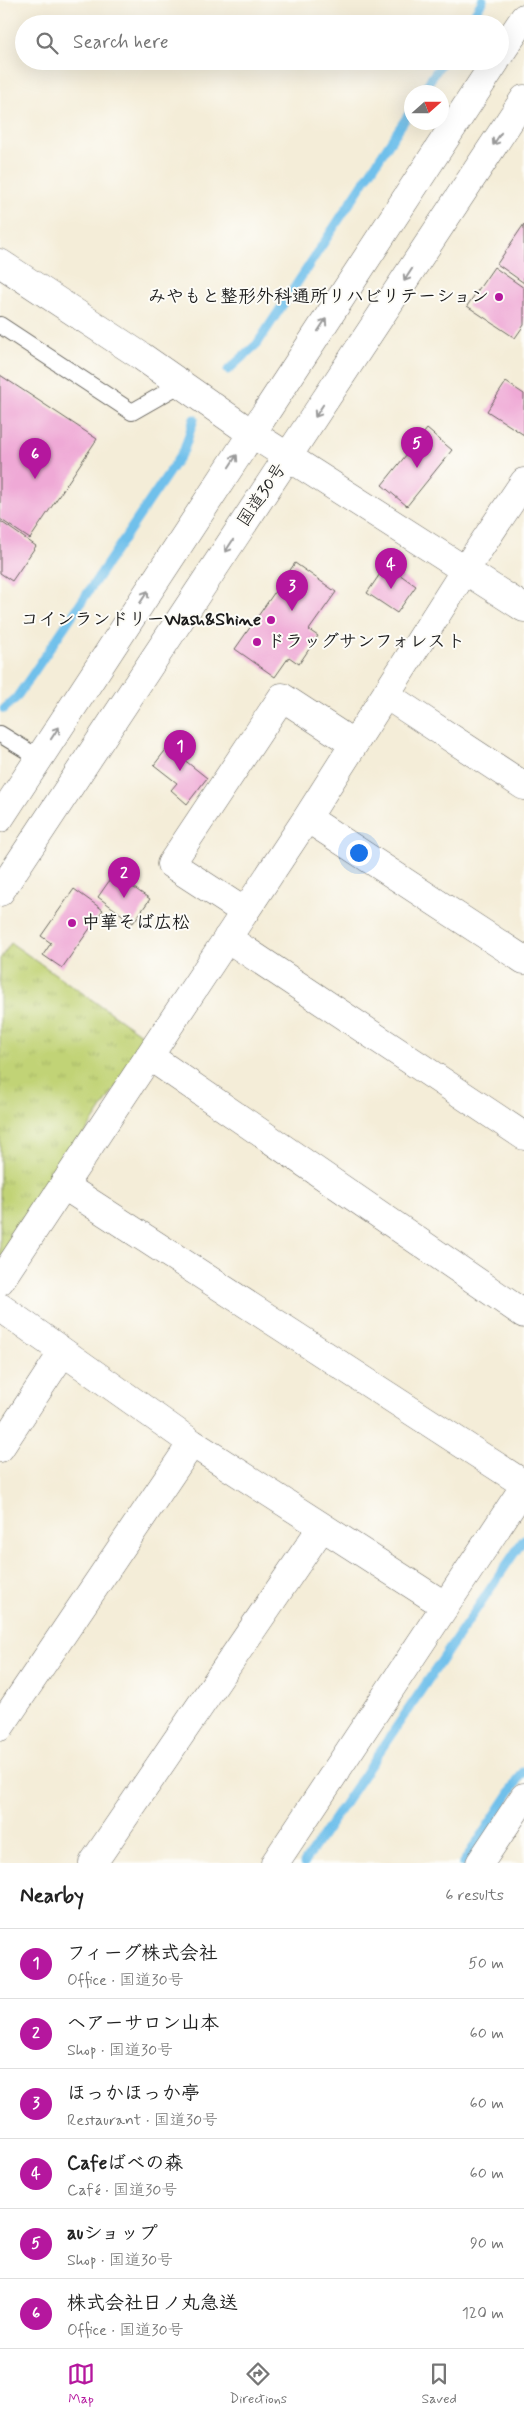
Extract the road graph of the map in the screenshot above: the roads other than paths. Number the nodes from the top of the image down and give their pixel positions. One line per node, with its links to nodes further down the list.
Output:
1 (524, 18): 2 (main road)
2 (509, 40)
3 (490, 70): 8 (main road, one-way to 3)
4 (524, 99): 9 (main road, 国道30号, one-way to 9)
5 (0, 263): 7 (main road)
6 (0, 325): 7 (lane)
7 (181, 384): 8 (main road)
8 (251, 432): 9 (main road); 16 (main road, one-way to 8)
9 (288, 456): 11 (main road); 20 (main road, 国道30号, one-way to 20)
10 (524, 482): 11 (main road)
11 (465, 570): 12 (main road); 13 (main road)
12 (524, 608)
13 (386, 695): 15 (main road); 17 (main road)
14 (0, 734): 16 (lane)
15 (354, 744): 19 (main road); 21 (main road)
16 (38, 758): 18 (main road)
17 (524, 786)
18 (5, 801)
19 (307, 818): 21 (main road); 23 (main road)
20 (0, 892)
21 (245, 912): 22 (main road)
22 (228, 938): 24 (main road); 25 (main road)
23 (524, 960)
24 (149, 1056): 26 (main road); 29 (main road)
25 (524, 1136)
26 (64, 1185): 27 (main road); 33 (main road)
27 (0, 1281)
28 (0, 1307): 30 (main road)
29 (524, 1314)
30 (63, 1352): 31 (main road); 32 (main road)
31 (192, 1443): 34 (main road); 36 (main road)
32 (0, 1448)
33 (524, 1485): 35 (main road)
34 (322, 1527): 35 (main road); 38 (main road)
35 (444, 1605): 39 (main road)
36 (0, 1727)
37 (524, 1797): 40 (main road)
38 (93, 1863)
39 (275, 1863)
40 (480, 1863)

